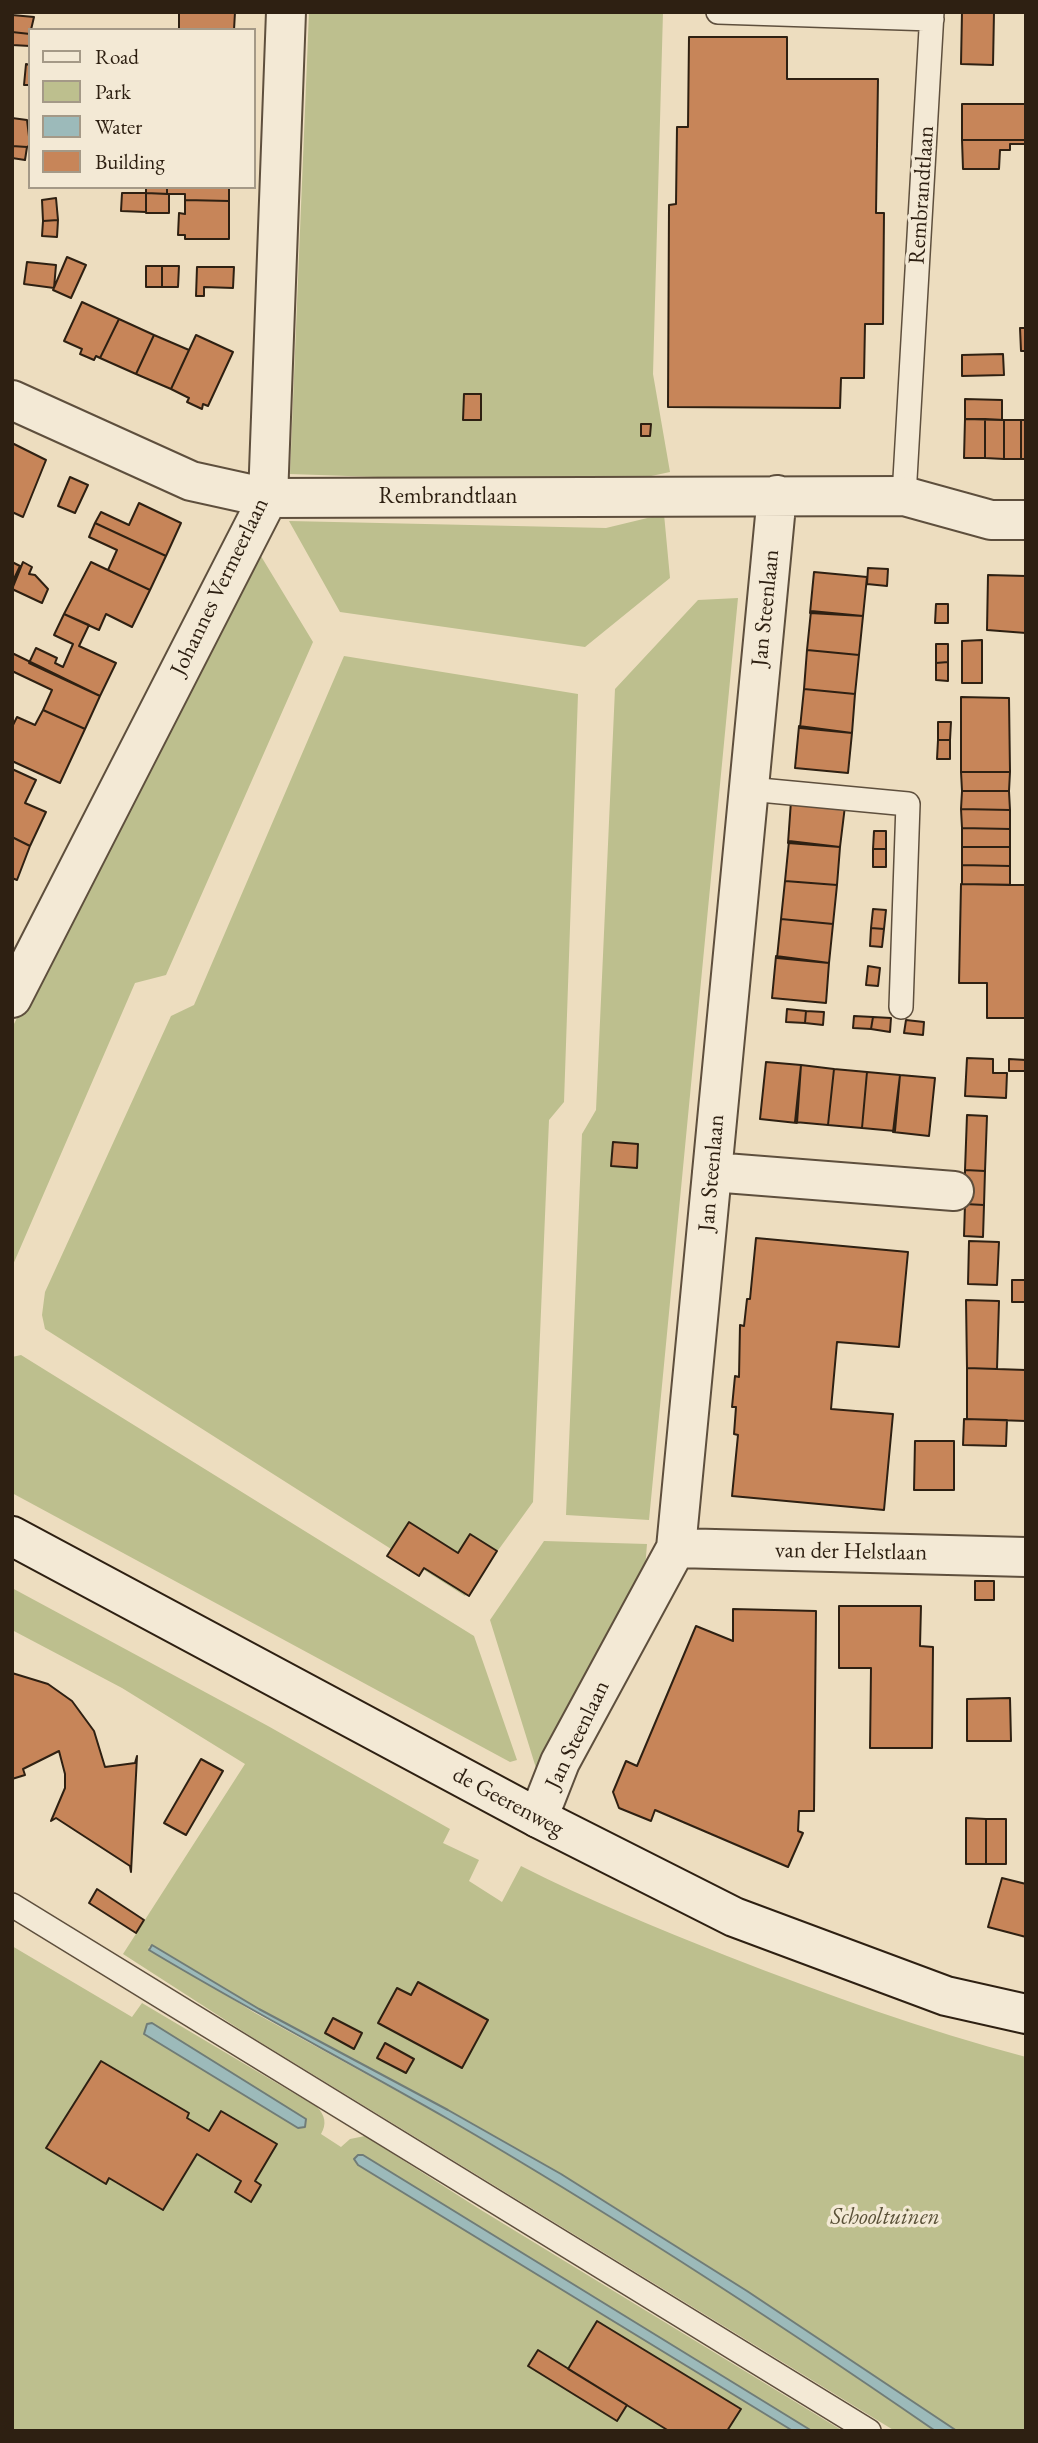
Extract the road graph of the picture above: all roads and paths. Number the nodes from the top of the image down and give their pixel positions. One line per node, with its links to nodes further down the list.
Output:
1 (286, 12): 7 (street, Johannes Vermeerlaan)
2 (718, 12): 3 (lane, Rembrandtlaan)
3 (932, 16): 6 (lane, Rembrandtlaan)
4 (12, 400): 7 (street, Rembrandtlaan)
5 (777, 495): 6 (street, Rembrandtlaan); 7 (street, Rembrandtlaan); 9 (street, Jan Steenlaan)
6 (904, 496): 8 (street, Rembrandtlaan)
7 (268, 498): 10 (street, Johannes Vermeerlaan)
8 (1026, 520)
9 (749, 789): 11 (lane); 12 (street, Jan Steenlaan)
10 (12, 998)
11 (901, 1007)
12 (712, 1172): 13 (street); 15 (street, Jan Steenlaan)
13 (954, 1191)
14 (12, 1536): 17 (street, de Geerenweg)
15 (676, 1548): 16 (street, van der Helstlaan); 17 (street, Jan Steenlaan)
16 (1026, 1556)
17 (538, 1818): 19 (street, de Geerenweg)
18 (12, 1905): 20 (lane)
19 (1026, 2014)
20 (869, 2431)

